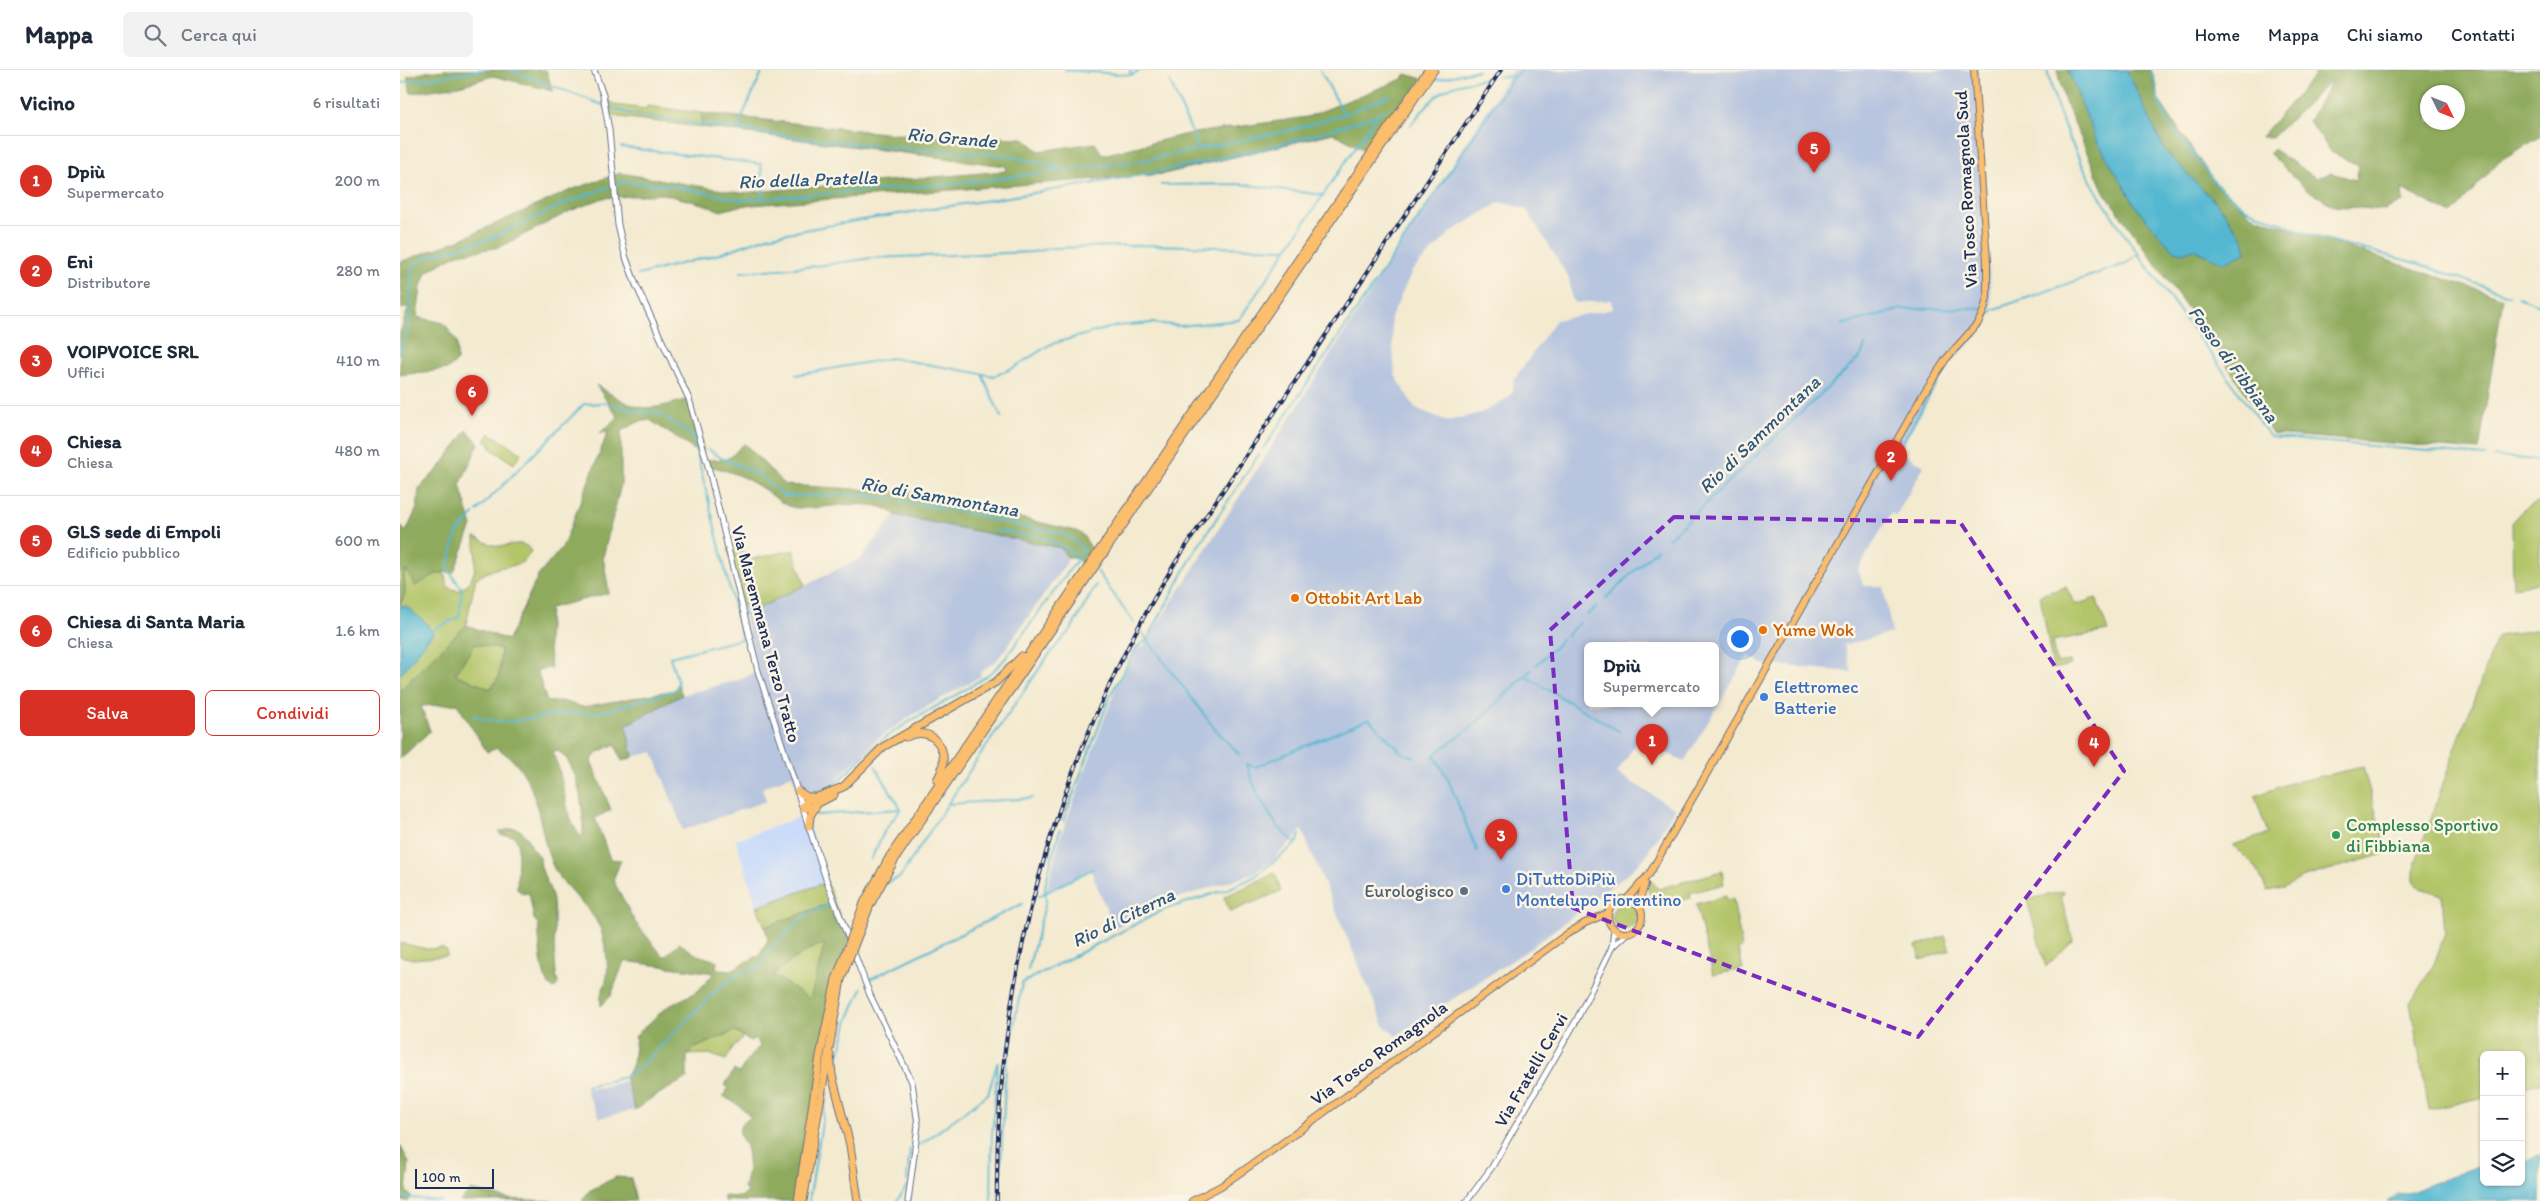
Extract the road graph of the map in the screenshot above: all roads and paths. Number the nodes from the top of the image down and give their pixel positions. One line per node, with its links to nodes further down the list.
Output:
1 (594, 70): 6 (street, Via Maremmana Terzo Tratto)
2 (1428, 70): 5 (highway)
3 (1434, 70): 11 (highway)
4 (1974, 70): 12 (main road, Via Tosco Romagnola Sud)
5 (1040, 636): 7 (highway); 10 (highway)
6 (798, 792): 7 (highway); 8 (street, Via Maremmana Terzo Tratto)
7 (821, 799): 8 (highway); 9 (highway); 10 (highway)
8 (803, 807): 9 (street, Via Maremmana Terzo Tratto)
9 (809, 826): 25 (street, Via Maremmana Terzo Tratto)
10 (900, 842): 11 (highway)
11 (893, 858): 20 (highway, bridge)
12 (1650, 873): 13 (main road, Via Tosco Romagnola Sud); 14 (main road, Via Tosco Romagnola Sud)
13 (1627, 899): 14 (main road); 15 (main road, Via Tosco Romagnola)
14 (1638, 905): 18 (main road)
15 (1608, 913): 16 (main road, Via Tosco Romagnola); 17 (main road)
16 (1581, 925): 17 (main road); 26 (main road, Via Tosco Romagnola)
17 (1612, 926): 18 (main road); 19 (street, Via Fratelli Cervi)
18 (1627, 933): 19 (street, Via Fratelli Cervi)
19 (1612, 947): 27 (street, Via Fratelli Cervi)
20 (839, 979): 21 (highway); 22 (highway)
21 (840, 989): 23 (highway); 24 (highway)
22 (798, 1201)
23 (803, 1201)
24 (858, 1201)
25 (908, 1201)
26 (1192, 1201)
27 (1466, 1201)

